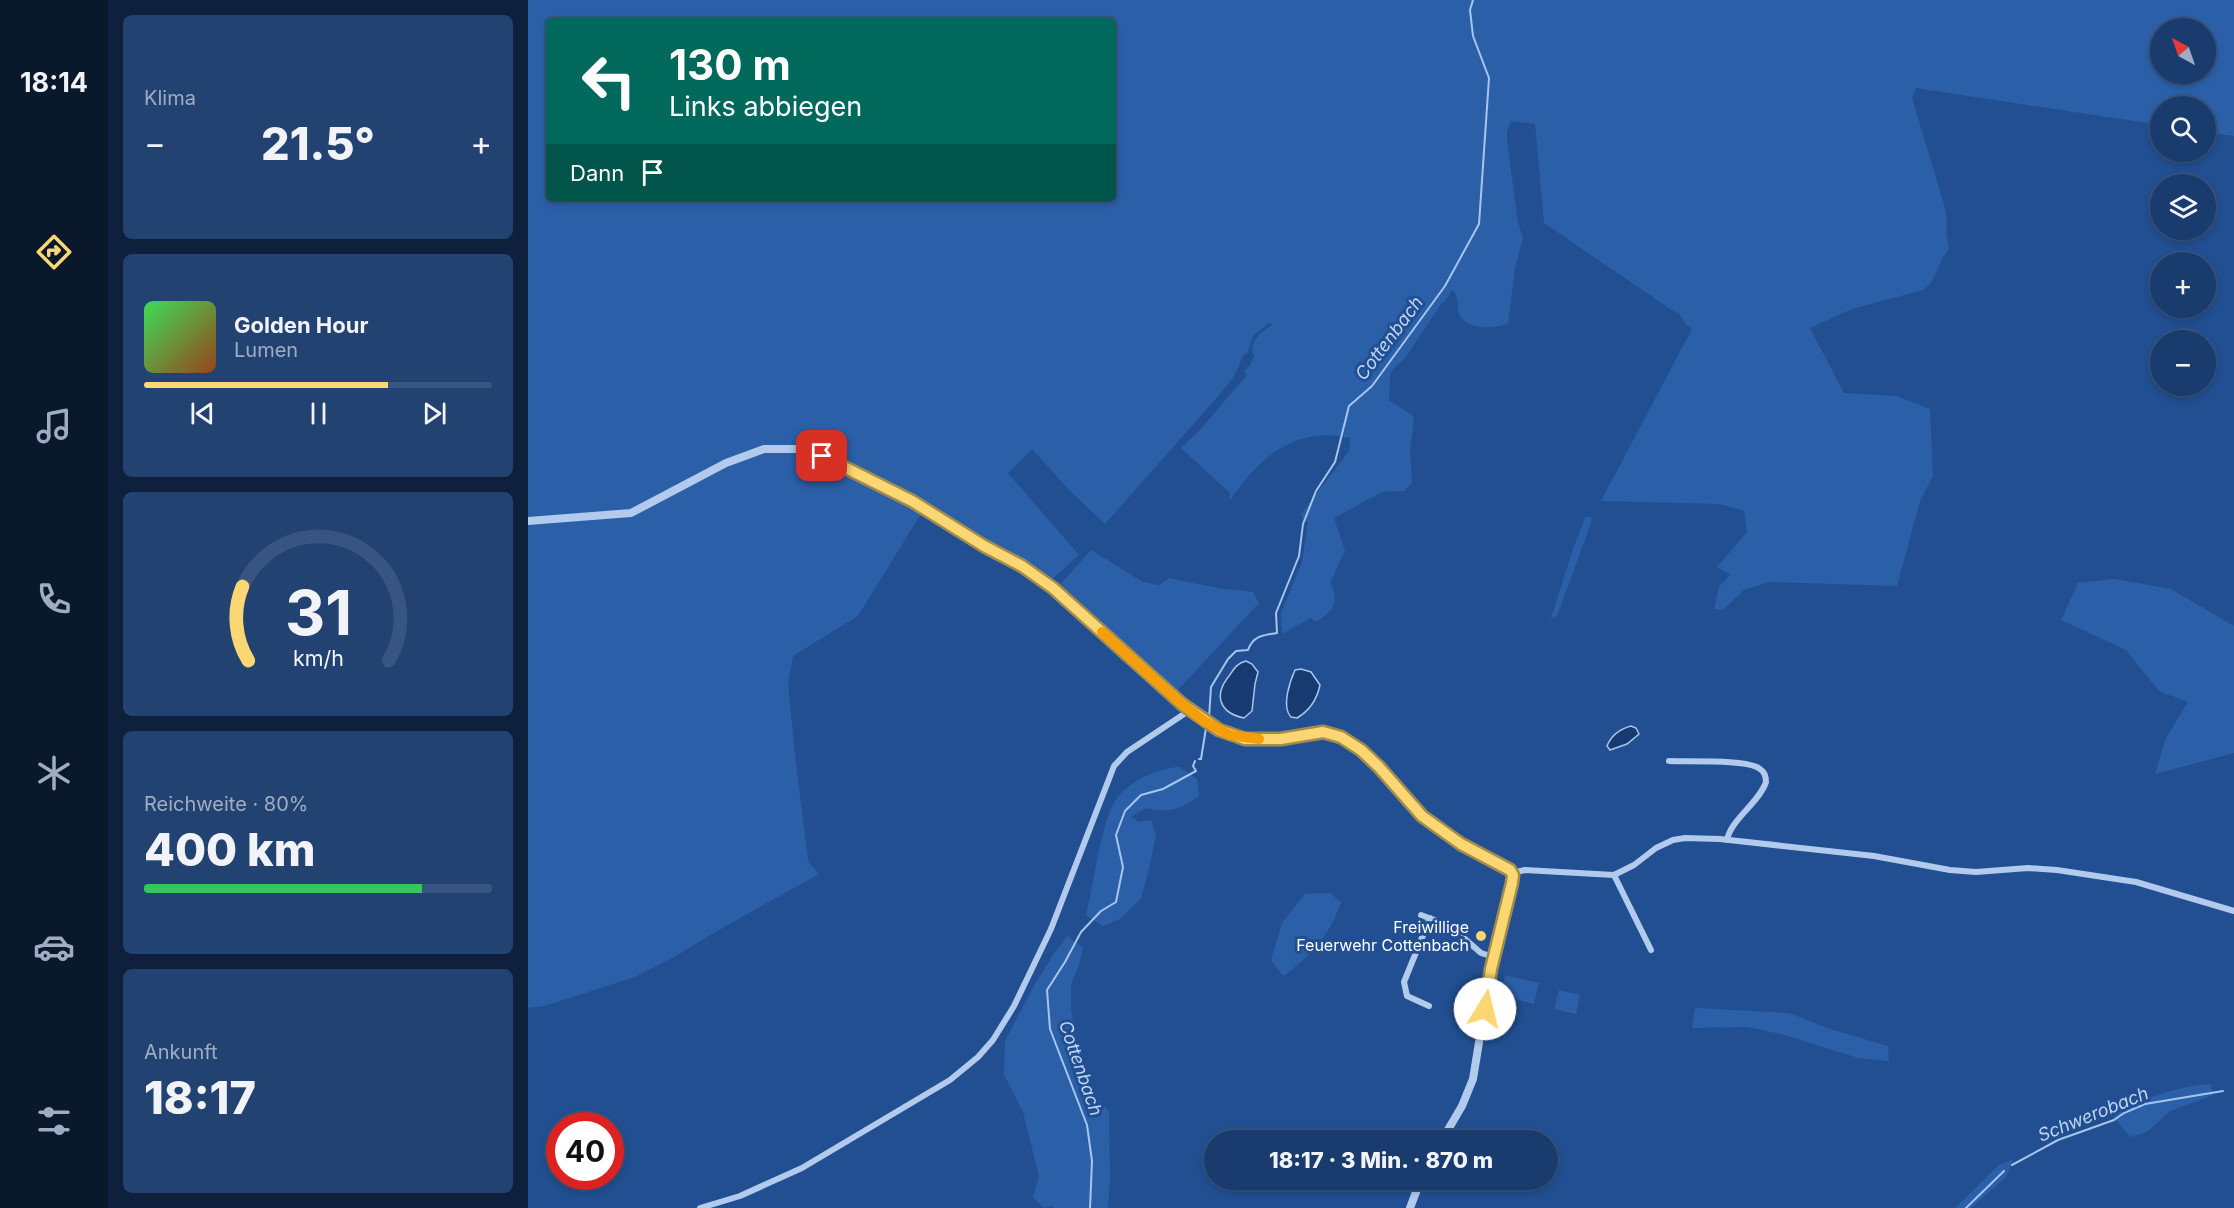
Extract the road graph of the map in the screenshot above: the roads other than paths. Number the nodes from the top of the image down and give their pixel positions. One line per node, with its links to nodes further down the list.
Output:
1 (528, 521): 2 (street)
2 (1190, 710): 5 (street); 15 (street)
3 (1669, 761): 4 (street)
4 (1727, 840): 6 (street); 7 (street)
5 (1512, 873): 6 (street); 11 (street)
6 (1614, 875): 10 (street)
7 (2234, 911)
8 (1421, 915): 9 (street)
9 (1430, 918): 11 (street); 12 (street)
10 (1651, 950)
11 (1494, 957): 13 (street)
12 (1429, 1006)
13 (1448, 1130)
14 (1416, 1190): 16 (street)
15 (700, 1208)
16 (1410, 1208)

